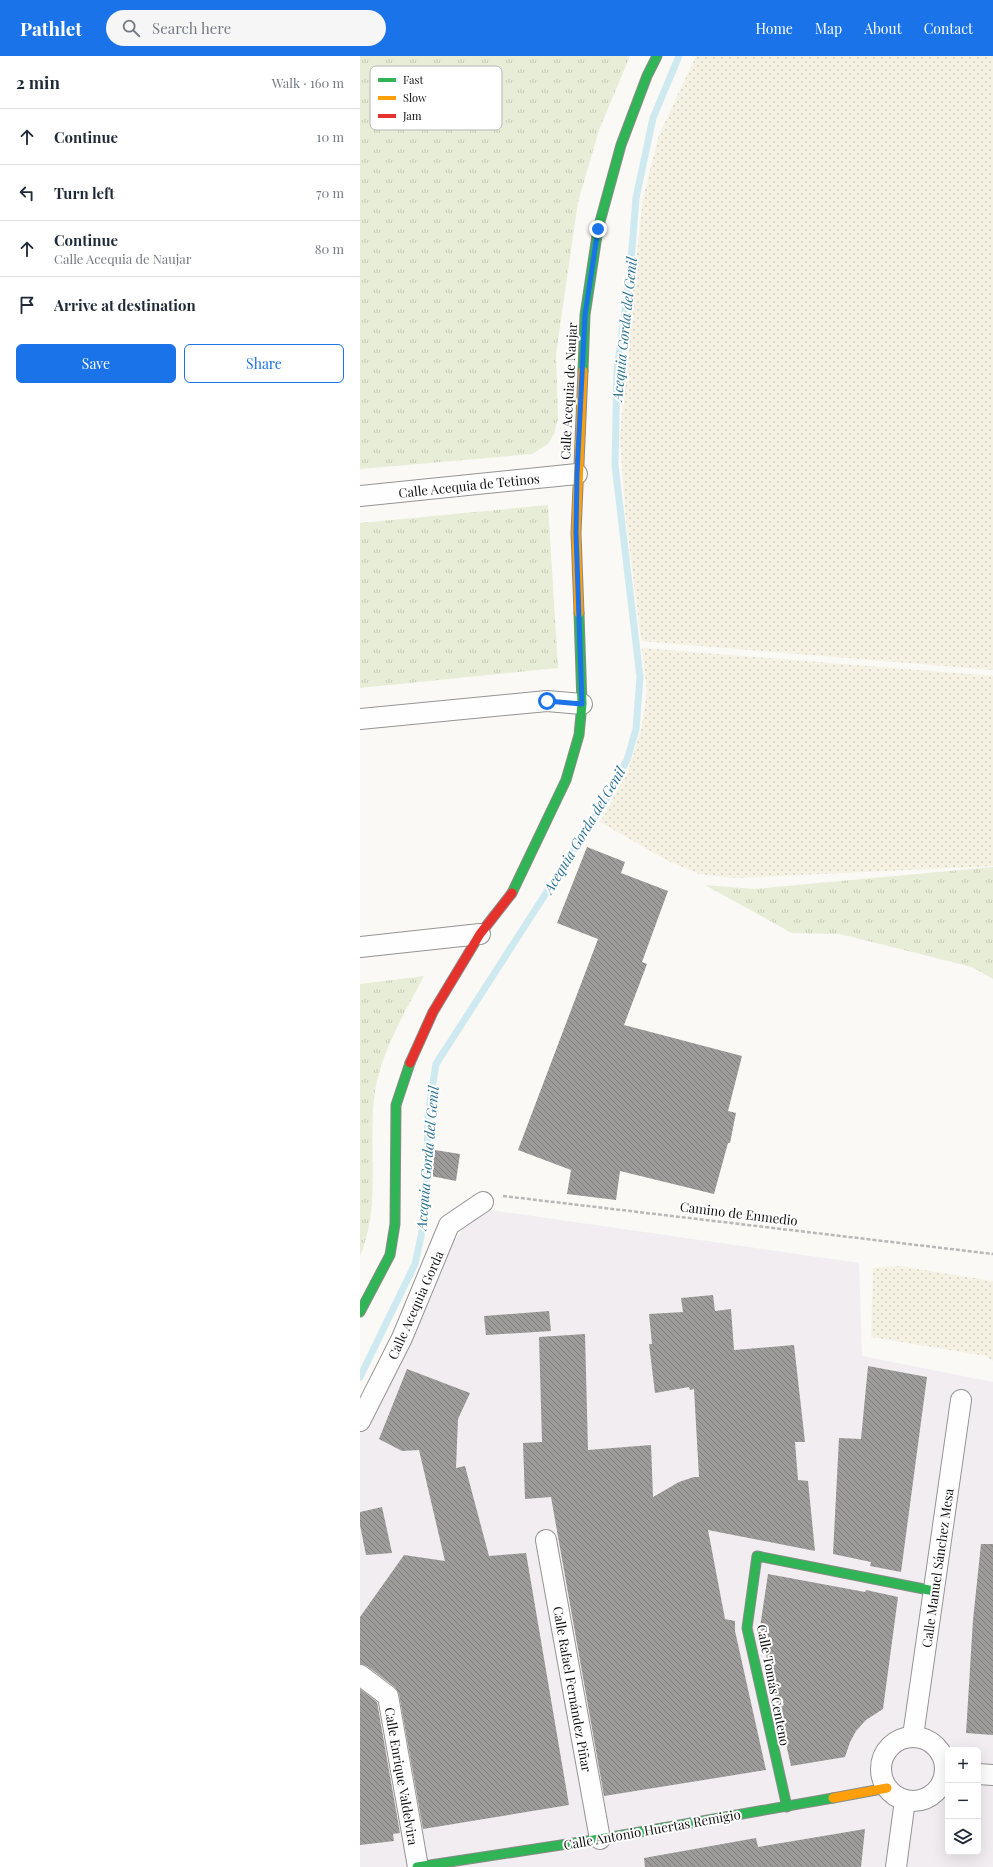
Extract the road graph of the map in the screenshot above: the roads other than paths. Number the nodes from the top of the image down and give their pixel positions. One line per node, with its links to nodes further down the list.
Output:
1 (657, 56): 2 (street, Calle Acequia de Naujar)
2 (577, 474): 3 (street, Calle Acequia de Tetinos); 4 (street, Calle Acequia de Naujar)
3 (360, 496)
4 (582, 704): 5 (street); 6 (street, Calle Acequia de Naujar)
5 (360, 720)
6 (480, 934): 7 (street); 9 (street, Calle Acequia de Naujar)
7 (360, 946)
8 (484, 1202): 11 (street, Calle Acequia Gorda)
9 (360, 1312)
10 (961, 1400): 13 (street, Calle Manuel Sánchez Mesa)
11 (360, 1421)
12 (546, 1540): 23 (street, Calle Rafael Fernández Piñar)
13 (934, 1591): 15 (street, Calle Manuel Sánchez Mesa); 22 (street, Calle Tomás Centeno)
14 (360, 1675): 24 (street, Calle Enrique Valdelvira)
15 (913, 1736): 16 (street); 20 (street)
16 (945, 1764)
17 (981, 1774): 18 (street)
18 (993, 1775)
19 (945, 1778): 21 (street)
20 (887, 1788): 21 (street); 22 (street, Calle Antonio Huertas Remigio)
21 (905, 1800): 25 (street)
22 (787, 1807): 23 (street, Calle Antonio Huertas Remigio)
23 (600, 1839): 24 (street, Calle Antonio Huertas Remigio)
24 (417, 1867)
25 (896, 1867)

